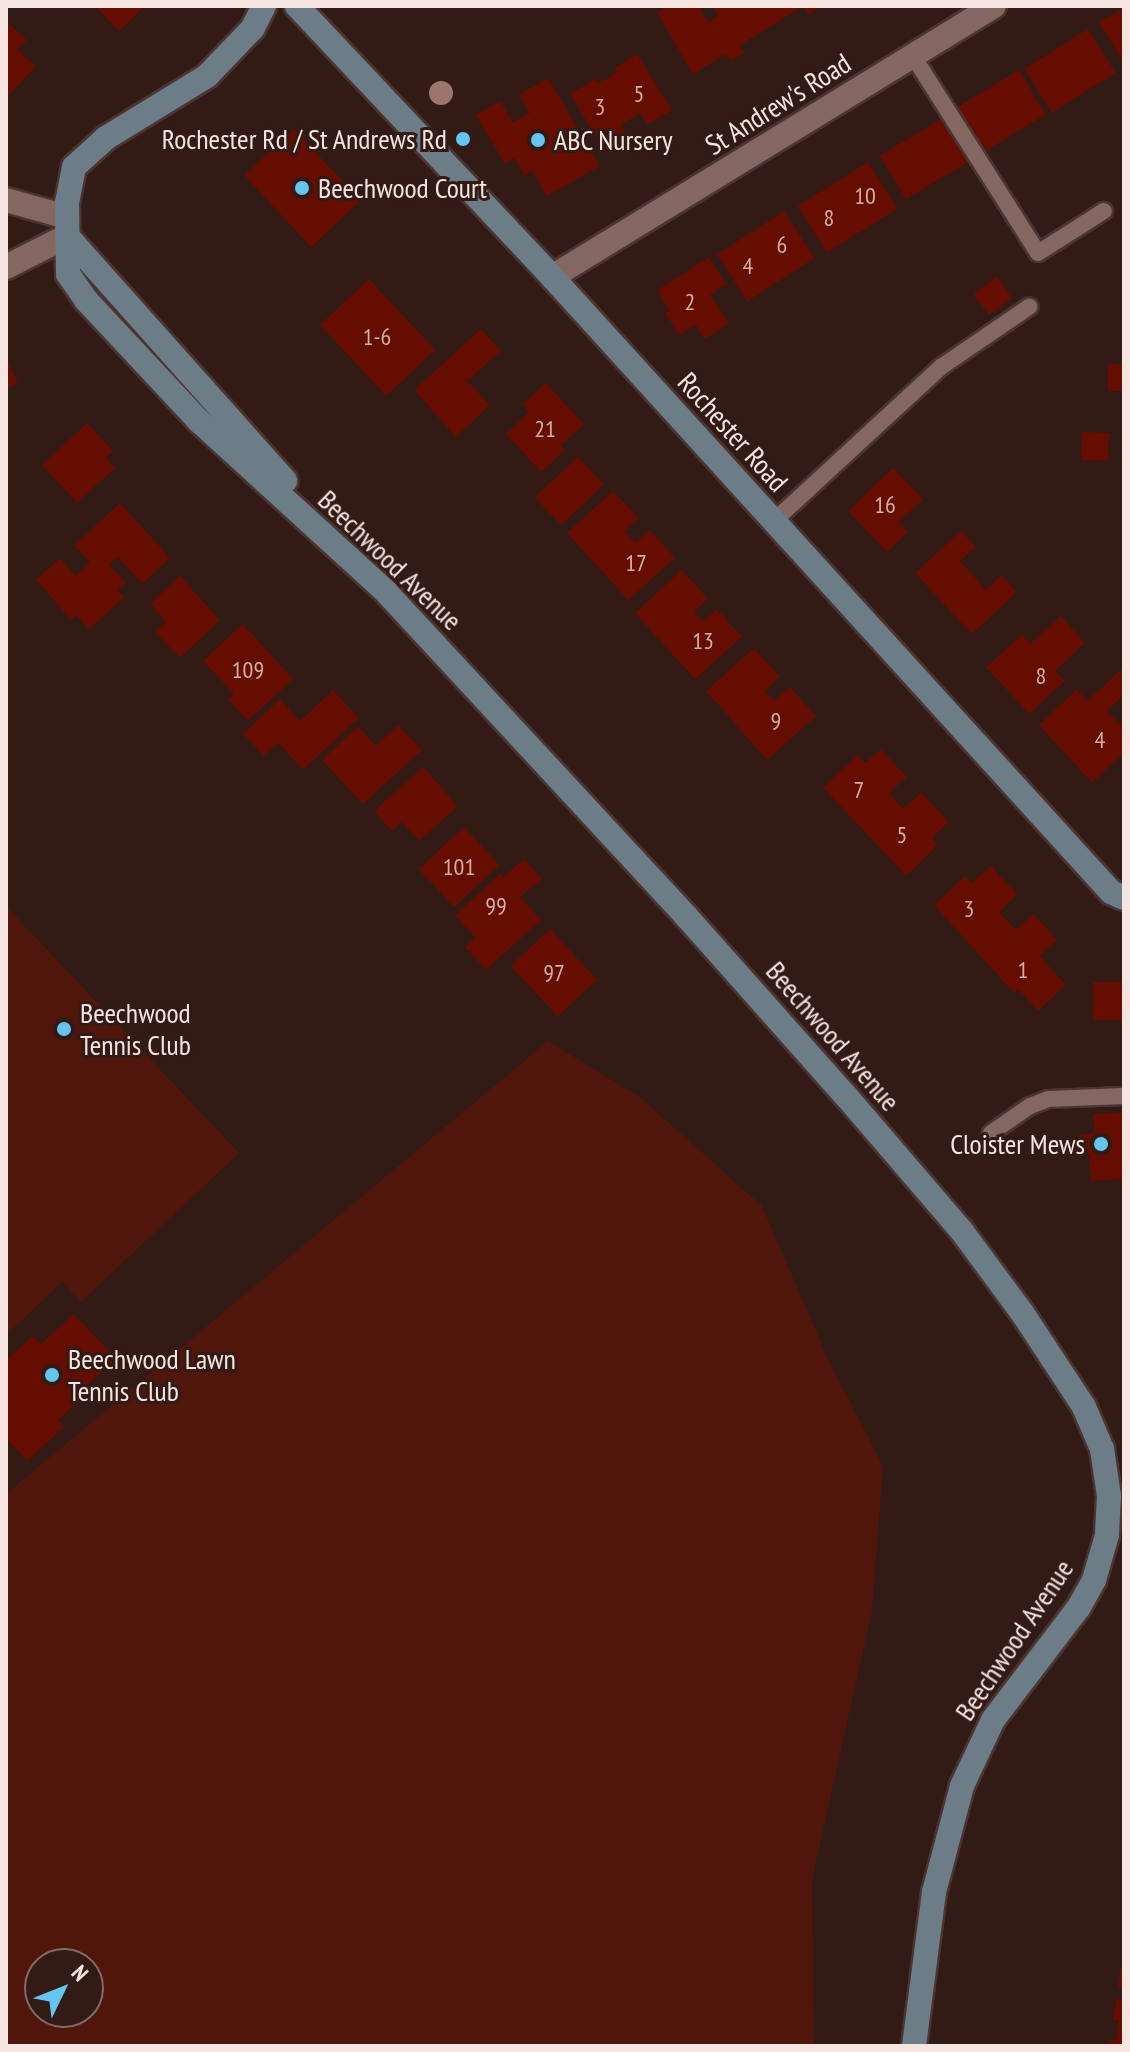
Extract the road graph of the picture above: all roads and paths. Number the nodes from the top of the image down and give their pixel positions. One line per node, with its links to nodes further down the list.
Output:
1 (264, 6): 7 (street)
2 (994, 6): 4 (street, St Andrew's Road)
3 (308, 8): 9 (street, Rochester Road)
4 (913, 56): 6 (lane); 9 (street, St Andrew's Road)
5 (6, 200): 7 (street)
6 (1104, 211)
7 (67, 226): 8 (street); 15 (street, Beechwood Avenue)
8 (6, 267)
9 (552, 277): 11 (street, Rochester Road)
10 (1029, 307): 11 (lane)
11 (774, 521): 12 (street, Rochester Road)
12 (1124, 898)
13 (1124, 1096): 14 (lane)
14 (991, 1133)
15 (914, 2046)

